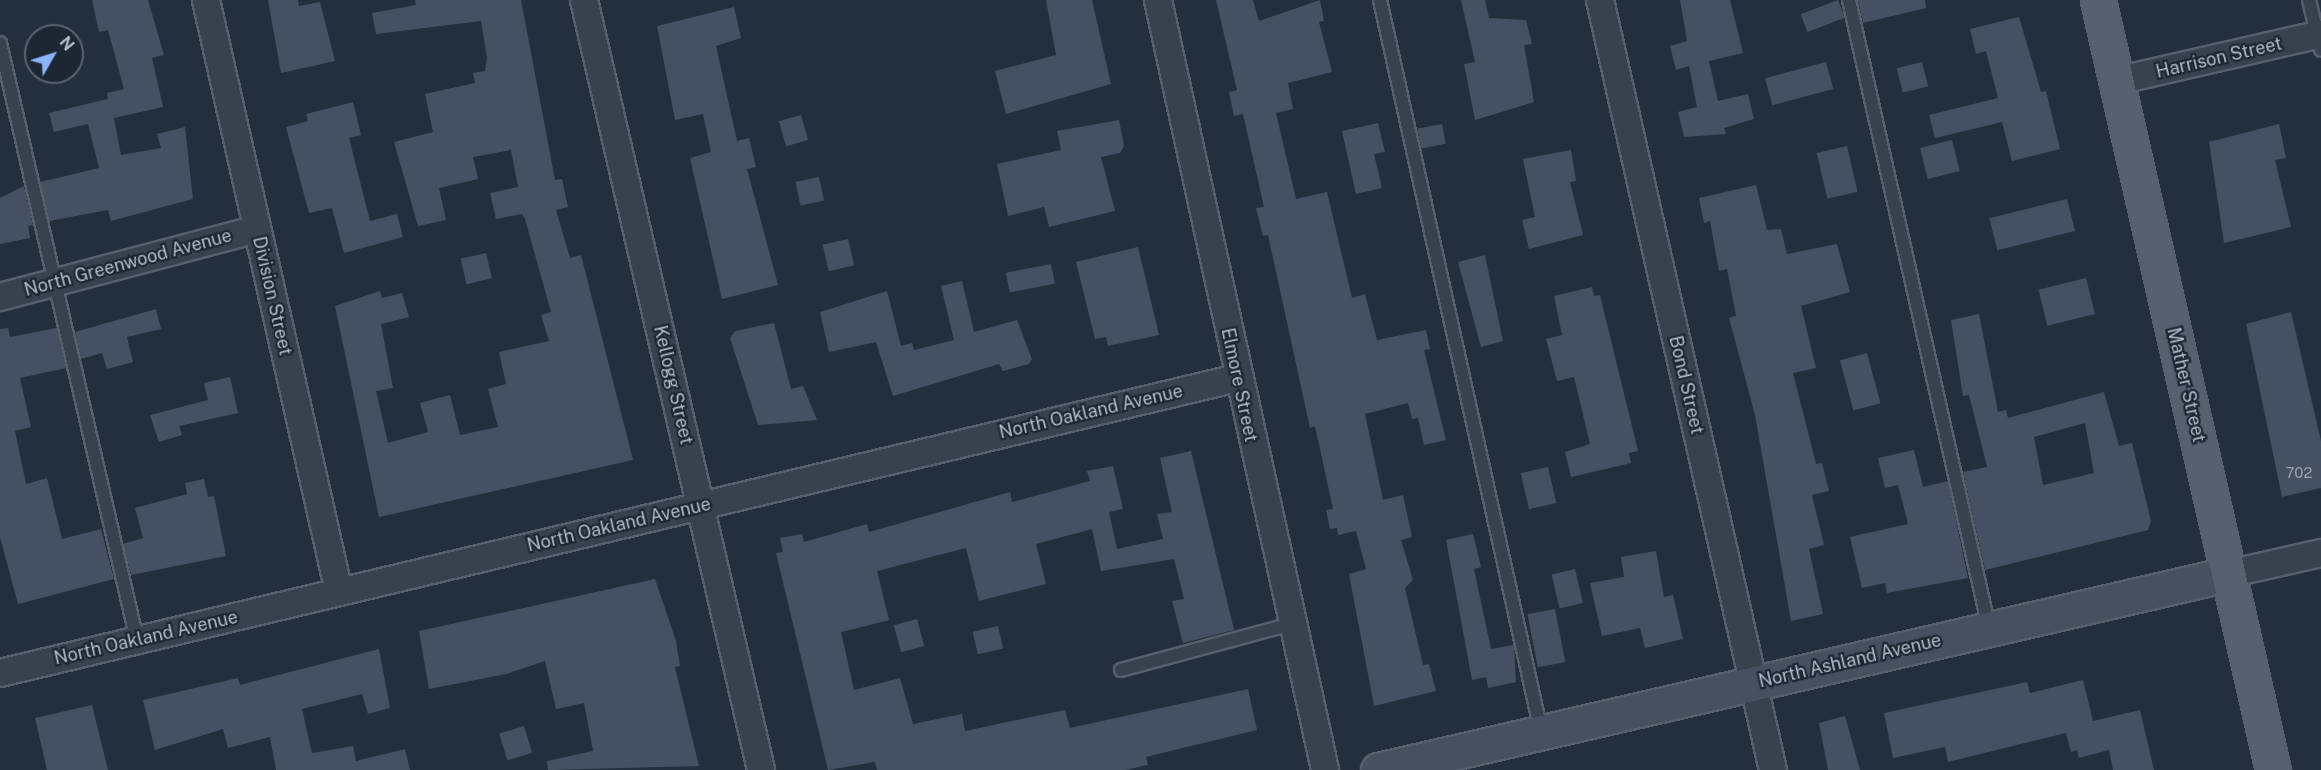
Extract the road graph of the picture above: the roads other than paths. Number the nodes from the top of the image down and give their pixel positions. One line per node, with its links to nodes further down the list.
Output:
1 (206, 0): 12 (street, Division Street)
2 (584, 0): 16 (street, Kellogg Street)
3 (1158, 0): 15 (street, Elmore Street)
4 (1380, 0): 26 (lane)
5 (1600, 0): 25 (street, Bond Street)
6 (1849, 0): 21 (lane)
7 (2098, 0): 11 (main road, Mather Street)
8 (2309, 0): 9 (lane)
9 (2320, 40): 11 (street, Harrison Street)
10 (0, 43): 13 (lane)
11 (2116, 81): 18 (main road, Mather Street)
12 (257, 229): 13 (street, North Greenwood Avenue); 19 (street, Division Street)
13 (56, 282): 14 (street, North Greenwood Avenue); 22 (lane)
14 (0, 297)
15 (1237, 378): 16 (street, North Oakland Avenue); 20 (street, Elmore Street)
16 (701, 506): 19 (street, North Oakland Avenue); 27 (street, Kellogg Street)
17 (2321, 553): 18 (street, North Ashland Avenue)
18 (2228, 574): 21 (street, North Ashland Avenue); 31 (main road, Mather Street)
19 (339, 592): 22 (street, North Oakland Avenue)
20 (1292, 624): 23 (lane); 28 (street, Elmore Street)
21 (1989, 629): 25 (street, North Ashland Avenue)
22 (137, 640): 24 (street, North Oakland Avenue)
23 (1122, 670)
24 (0, 673)
25 (1753, 684): 26 (street, North Ashland Avenue); 30 (street, Bond Street)
26 (1541, 733): 29 (street, North Ashland Avenue)
27 (760, 770)
28 (1325, 770)
29 (1378, 770)
30 (1773, 770)
31 (2273, 770)

